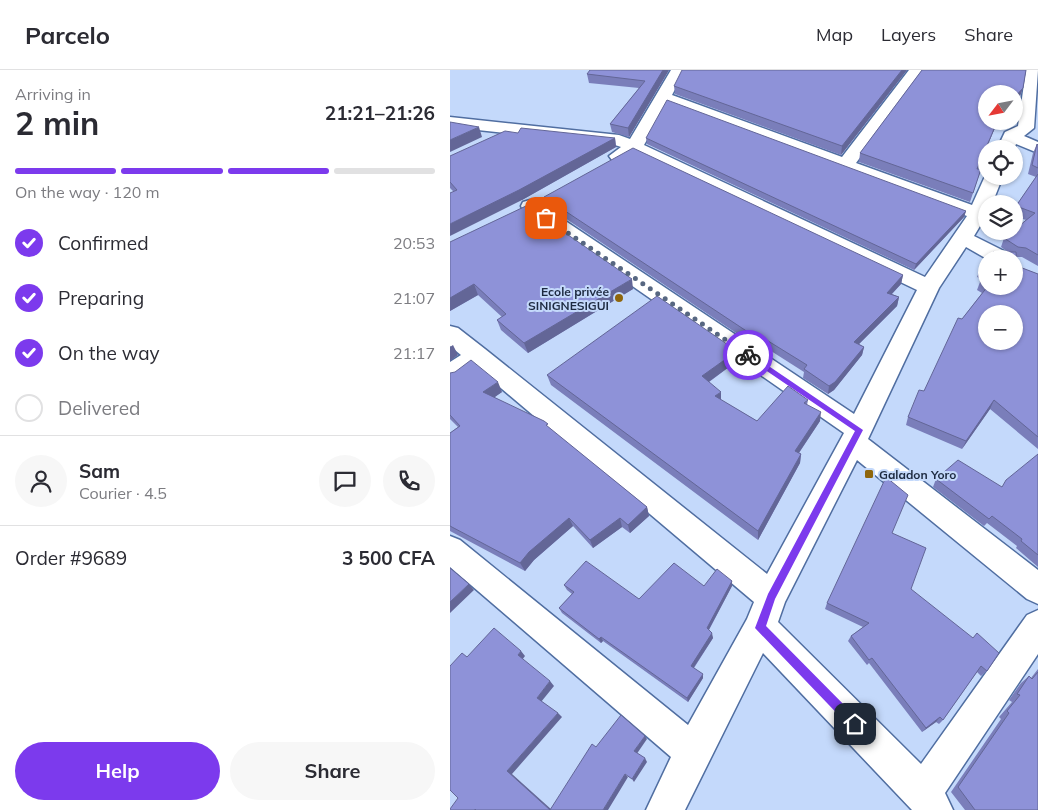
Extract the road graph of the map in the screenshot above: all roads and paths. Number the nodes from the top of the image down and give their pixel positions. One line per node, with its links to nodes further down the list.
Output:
1 (678, 70): 4 (street)
2 (917, 70): 11 (street)
3 (1033, 70): 7 (street)
4 (663, 97): 9 (street); 11 (street)
5 (450, 122): 6 (street)
6 (515, 129): 8 (street); 9 (street)
7 (1020, 133): 10 (street)
8 (491, 141)
9 (634, 147): 12 (street); 17 (street)
10 (1038, 148)
11 (846, 164): 14 (street)
12 (599, 167)
13 (529, 206): 21 (street)
14 (978, 214): 15 (street)
15 (963, 238): 16 (street); 17 (street)
16 (986, 250)
17 (929, 287): 21 (street)
18 (450, 334): 19 (street)
19 (477, 355): 20 (street); 24 (street)
20 (450, 374)
21 (856, 436): 23 (street); 24 (street)
22 (450, 549): 26 (street)
23 (1038, 589)
24 (766, 612): 26 (street); 27 (street)
25 (1038, 626): 27 (street)
26 (693, 752): 28 (street)
27 (928, 802)
28 (666, 810)

